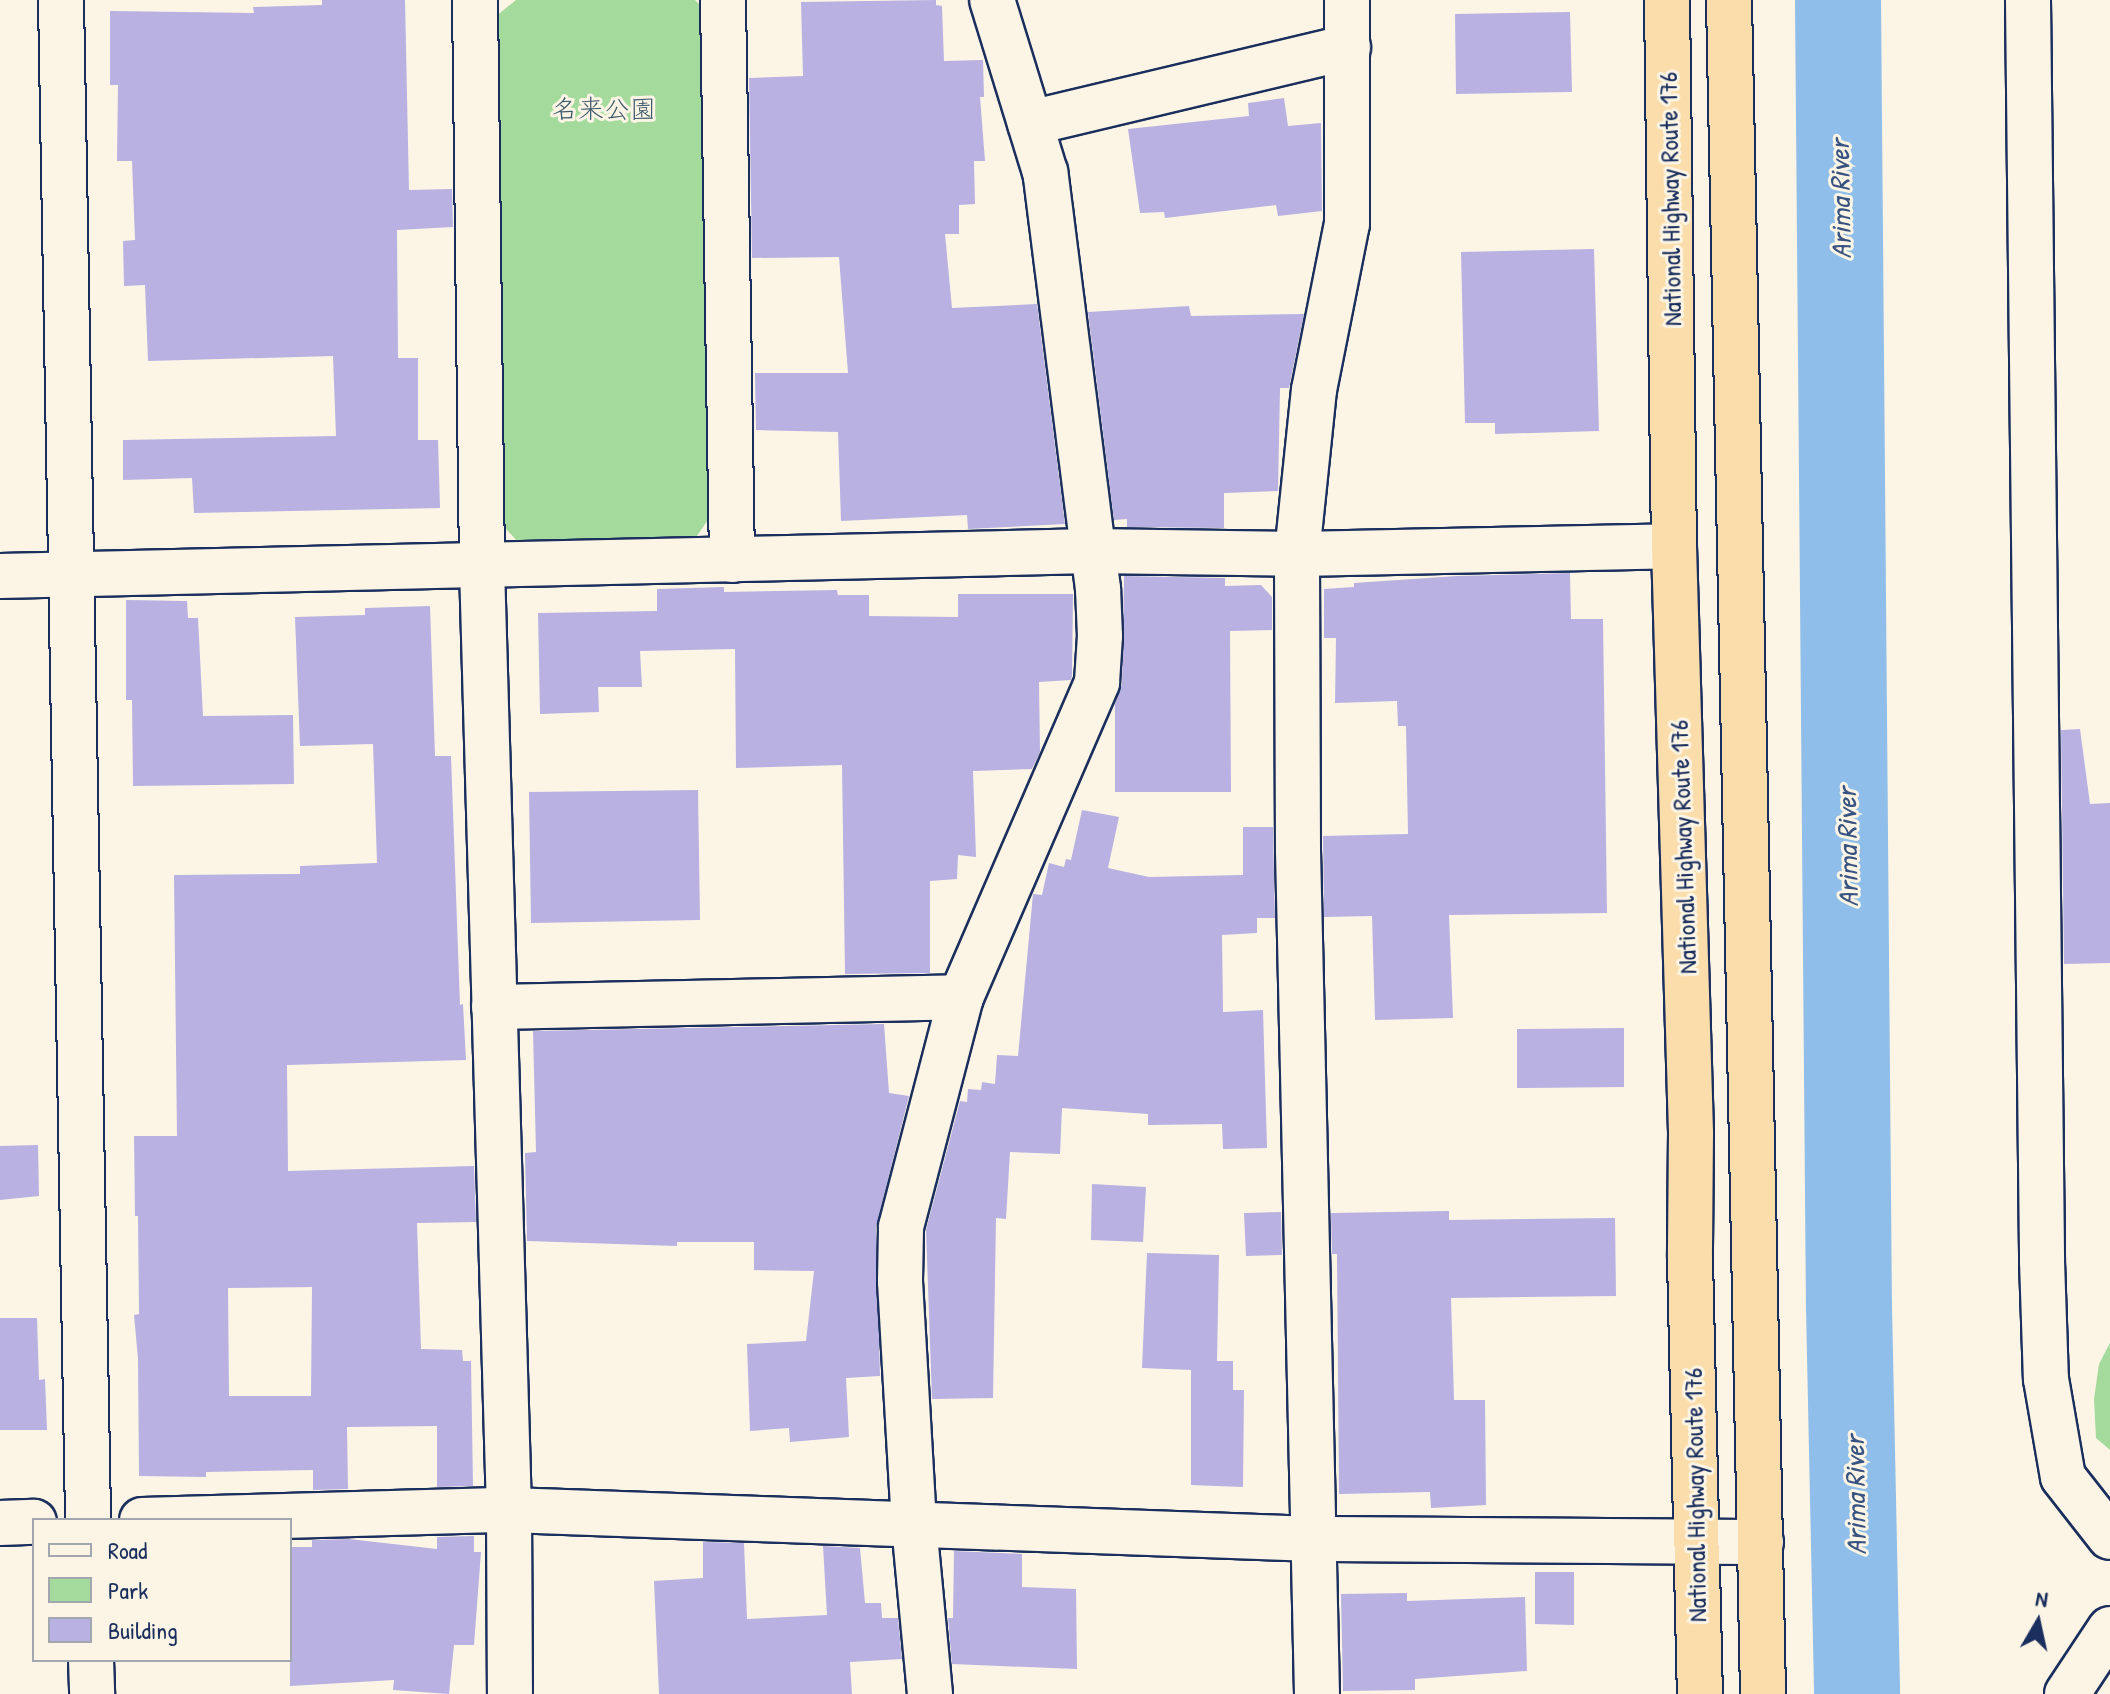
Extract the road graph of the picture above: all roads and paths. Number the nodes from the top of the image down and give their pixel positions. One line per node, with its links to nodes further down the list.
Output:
1 (61, 0): 16 (street)
2 (475, 0): 15 (street)
3 (723, 0): 14 (street)
4 (992, 0): 10 (street)
5 (1347, 0): 9 (street)
6 (1667, 0): 11 (highway, National Highway Route 176)
7 (1729, 0): 29 (highway)
8 (2028, 0): 26 (street)
9 (1348, 47): 10 (street); 13 (street)
10 (1030, 123): 12 (street)
11 (1674, 546): 13 (street); 28 (highway, National Highway Route 176)
12 (1091, 551): 13 (street); 14 (street); 18 (street)
13 (1297, 554): 27 (street)
14 (732, 560): 15 (street)
15 (482, 567): 16 (street); 19 (street)
16 (70, 575): 17 (street); 21 (street)
17 (0, 576)
18 (961, 997): 19 (street); 25 (street)
19 (494, 1007): 20 (street)
20 (509, 1510): 22 (street); 25 (street); 33 (street)
21 (88, 1518)
22 (215, 1518)
23 (32, 1522): 24 (street)
24 (0, 1523)
25 (914, 1524): 27 (street); 34 (street)
26 (2110, 1537)
27 (1314, 1539): 28 (street); 35 (street)
28 (1696, 1541): 29 (street); 36 (highway, National Highway Route 176)
29 (1761, 1542): 37 (highway)
30 (2110, 1629): 38 (street)
31 (91, 1662): 32 (street)
32 (92, 1694)
33 (510, 1694)
34 (930, 1694)
35 (1317, 1694)
36 (1700, 1694)
37 (1763, 1694)
38 (2067, 1694)

